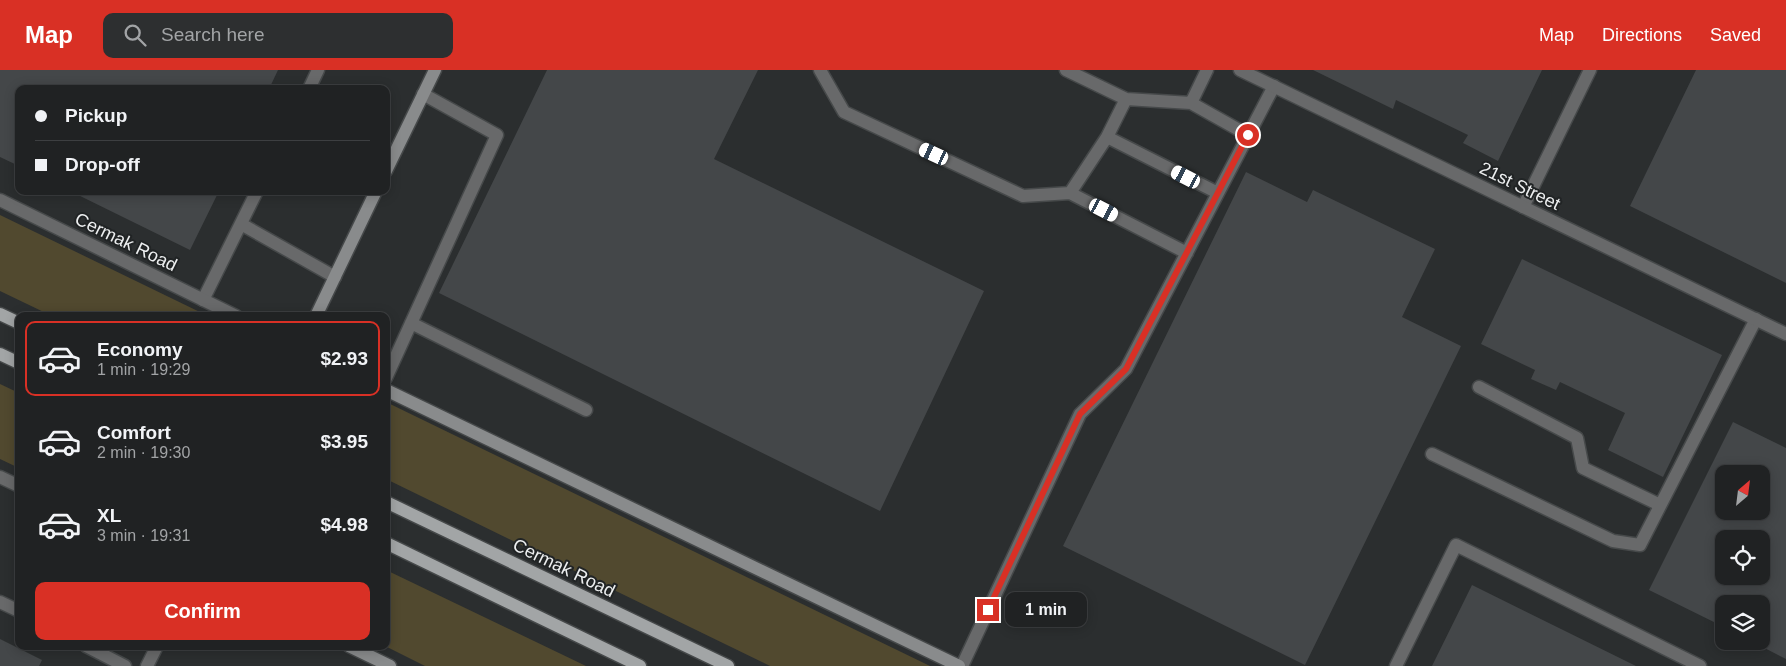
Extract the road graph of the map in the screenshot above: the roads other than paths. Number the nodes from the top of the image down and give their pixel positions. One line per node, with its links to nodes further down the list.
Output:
1 (318, 70): 8 (street)
2 (435, 70): 10 (main road)
3 (820, 70): 16 (street)
4 (1066, 70): 11 (street)
5 (1207, 70): 12 (street)
6 (1240, 70): 9 (street, 21st Street)
7 (1590, 70): 21 (street)
8 (311, 85)
9 (1274, 86): 13 (street); 21 (street, 21st Street)
10 (423, 94): 15 (main road); 31 (street)
11 (1126, 98): 12 (street); 14 (street)
12 (1191, 103): 13 (street)
13 (1248, 135): 17 (street)
14 (1107, 137): 16 (street); 17 (street)
15 (390, 163)
16 (1070, 193): 23 (street)
17 (1218, 193): 23 (street)
18 (255, 195): 22 (street)
19 (374, 195): 24 (main road)
20 (0, 200): 25 (street, Cermak Road)
21 (1523, 207): 29 (street, 21st Street)
22 (241, 224): 24 (street); 25 (street)
23 (1187, 253): 55 (street)
24 (335, 278): 27 (main road)
25 (203, 300): 26 (street, Cermak Road)
26 (228, 312)
27 (318, 312)
28 (0, 314): 30 (main road)
29 (1756, 319): 32 (street, 21st Street); 43 (street)
30 (15, 321)
31 (411, 323): 35 (street); 38 (street)
32 (1786, 334)
33 (0, 354): 34 (main road)
34 (15, 361)
35 (390, 369)
36 (1479, 387): 43 (street)
37 (390, 392): 55 (main road)
38 (586, 410)
39 (1432, 454): 43 (street)
40 (0, 477): 41 (street)
41 (15, 484)
42 (390, 504): 54 (main road, Cermak Road)
43 (1660, 505)
44 (390, 545): 53 (main road)
45 (0, 602): 46 (street)
46 (15, 609)
47 (94, 650): 50 (street)
48 (155, 650): 51 (street)
49 (357, 650): 52 (main road)
50 (125, 666)
51 (147, 666)
52 (390, 666)
53 (640, 666)
54 (728, 666)
55 (960, 666)
56 (1396, 666): 57 (street)
57 (1700, 666)

